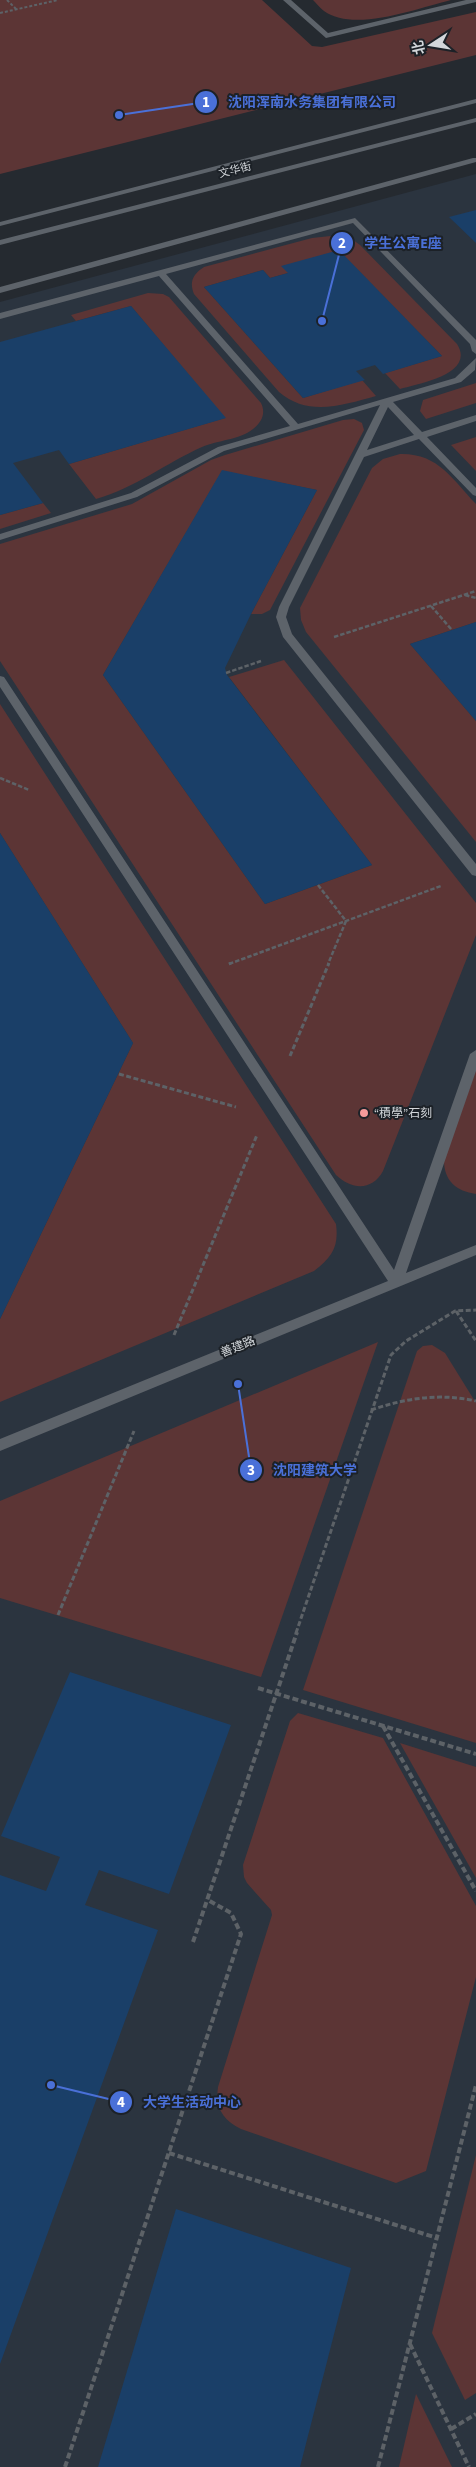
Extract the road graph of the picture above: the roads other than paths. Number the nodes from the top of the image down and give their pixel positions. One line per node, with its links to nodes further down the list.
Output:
1 (287, 0): 2 (street)
2 (475, 0)
3 (476, 101): 6 (street, 文华街)
4 (476, 120): 7 (street, 文华街)
5 (476, 160): 9 (street)
6 (0, 224)
7 (0, 243)
8 (160, 272): 10 (street); 11 (street); 15 (street)
9 (0, 290)
10 (0, 316)
11 (476, 351)
12 (476, 361): 13 (street)
13 (387, 401): 15 (street); 16 (street); 17 (street)
14 (476, 418): 16 (street)
15 (296, 427): 19 (street)
16 (421, 436): 17 (street); 18 (street)
17 (360, 455): 21 (street)
18 (476, 493)
19 (0, 537)
20 (0, 679): 24 (street)
21 (476, 872)
22 (476, 1054): 24 (street)
23 (476, 1250): 24 (street, 善建路)
24 (396, 1283): 25 (street, 善建路)
25 (0, 1445)

